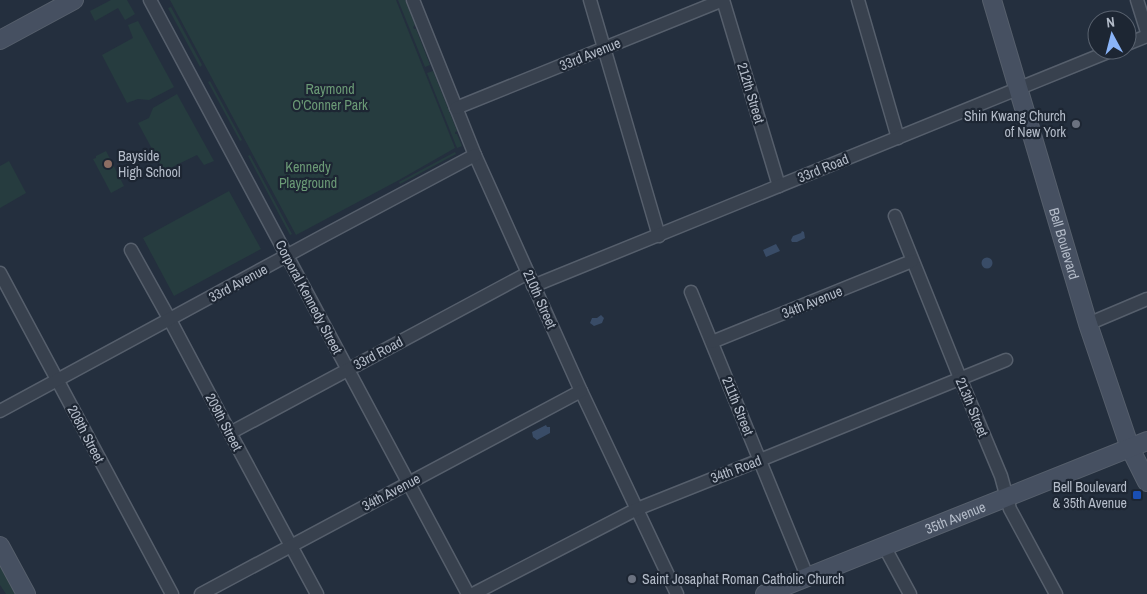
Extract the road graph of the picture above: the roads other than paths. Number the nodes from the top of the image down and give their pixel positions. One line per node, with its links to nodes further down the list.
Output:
1 (74, 0): 10 (street)
2 (150, 0): 21 (street, Corporal Kennedy Street)
3 (413, 0): 14 (street, 210th Street)
4 (590, 0): 11 (street)
5 (723, 0): 11 (street, 33rd Avenue); 17 (street, 212th Street)
6 (858, 0): 15 (street)
7 (992, 0): 13 (street, Bell Boulevard)
8 (1137, 0): 9 (street)
9 (1147, 32)
10 (0, 40)
11 (604, 48): 14 (street, 33rd Avenue); 19 (street)
12 (1089, 60): 13 (street, 33rd Road)
13 (1018, 89): 15 (street, 33rd Road); 29 (street, Bell Boulevard)
14 (456, 108): 16 (street, 210th Street)
15 (898, 138): 17 (street, 33rd Road)
16 (475, 155): 21 (street, 33rd Avenue); 24 (street, 210th Street)
17 (779, 186): 19 (street, 33rd Road)
18 (895, 216): 22 (street, 213th Street)
19 (659, 236): 25 (street, 33rd Road)
20 (131, 250): 28 (street, 209th Street)
21 (287, 256): 28 (street, 33rd Avenue); 32 (street, Corporal Kennedy Street)
22 (912, 261): 30 (street, 34th Avenue); 33 (street, 213th Street)
23 (0, 273): 34 (street, 208th Street)
24 (528, 273): 25 (street, 210th Street); 32 (street, 33rd Road)
25 (533, 286): 35 (street, 210th Street)
26 (691, 292): 30 (street, 211th Street)
27 (1147, 299): 29 (street)
28 (170, 320): 34 (street, 33rd Avenue); 37 (street, 209th Street)
29 (1088, 324): 39 (street, Bell Boulevard)
30 (712, 342): 40 (street, 211th Street)
31 (1006, 360): 33 (street, 34th Road)
32 (348, 369): 37 (street, 33rd Road); 41 (street, Corporal Kennedy Street)
33 (960, 378): 40 (street, 34th Road); 43 (street, 213th Street)
34 (57, 380): 36 (street, 33rd Avenue); 50 (street, 208th Street)
35 (581, 391): 41 (street, 34th Avenue); 44 (street, 210th Street)
36 (0, 411)
37 (230, 434): 46 (street, 209th Street)
38 (1147, 441): 39 (street, 35th Avenue)
39 (1130, 448): 42 (street, Bell Boulevard); 43 (street, 35th Avenue)
40 (760, 460): 44 (street, 34th Road); 48 (street, 211th Street)
41 (409, 482): 46 (street, 34th Avenue); 53 (street, Corporal Kennedy Street)
42 (1147, 482)
43 (1007, 496): 47 (street, 35th Avenue); 58 (street, 213th Street)
44 (636, 509): 54 (street, 34th Road); 55 (street, 210th Street)
45 (0, 546): 49 (street)
46 (291, 546): 51 (street, 34th Avenue); 52 (street, 209th Street)
47 (884, 546): 48 (street, 35th Avenue); 57 (street)
48 (807, 576): 56 (street, 35th Avenue)
49 (26, 594)
50 (172, 594)
51 (201, 594)
52 (318, 594)
53 (468, 594)
54 (473, 594)
55 (677, 594)
56 (764, 594)
57 (910, 594)
58 (1056, 594)

